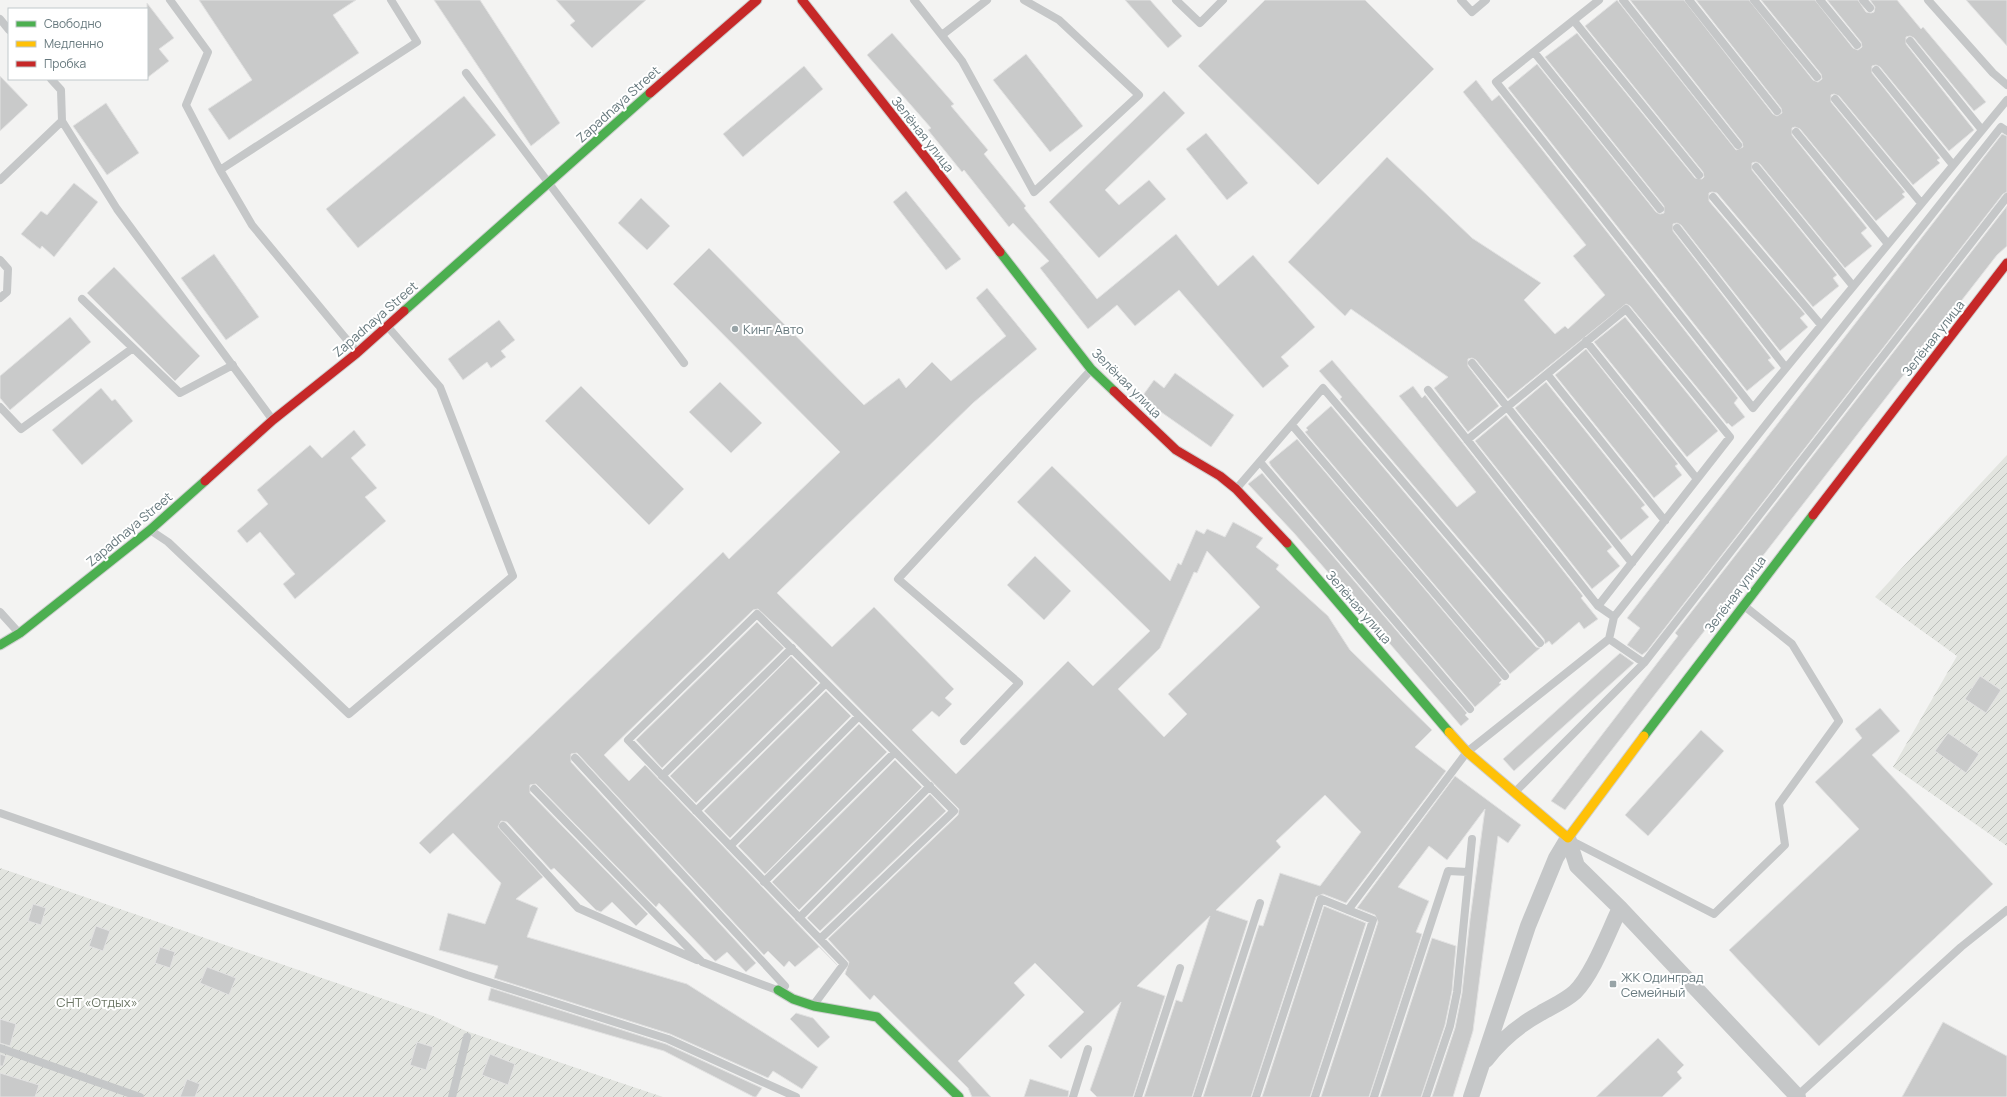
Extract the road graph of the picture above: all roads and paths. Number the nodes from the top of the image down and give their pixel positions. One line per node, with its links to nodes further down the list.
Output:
1 (170, 0): 42 (lane)
2 (391, 0): 42 (lane)
3 (757, 0): 45 (street, Zapadnaya Street)
4 (802, 0): 66 (street, Зелёная улица)
5 (914, 0): 23 (lane)
6 (987, 0): 23 (lane)
7 (1024, 0): 23 (lane)
8 (1176, 0): 9 (lane)
9 (1223, 0)
10 (1461, 0): 11 (lane)
11 (1486, 0)
12 (1600, 0): 21 (lane)
13 (1623, 0): 39 (lane)
14 (1689, 0): 34 (lane)
15 (1754, 0): 29 (lane)
16 (1820, 0): 25 (lane)
17 (1863, 0): 19 (lane)
18 (1928, 0): 31 (lane)
19 (1870, 8)
20 (0, 19): 22 (lane)
21 (1574, 21): 26 (lane); 43 (lane)
22 (8, 29)
23 (942, 35)
24 (1910, 41): 36 (lane)
25 (1857, 46)
26 (1534, 52): 49 (lane); 65 (lane)
27 (1876, 70): 40 (lane)
28 (466, 73): 45 (lane)
29 (1817, 77)
30 (53, 80): 35 (lane)
31 (2007, 85)
32 (1835, 99): 48 (lane)
33 (2007, 100): 36 (lane)
34 (1776, 111)
35 (62, 121): 44 (lane); 64 (lane)
36 (1982, 130): 40 (lane)
37 (2007, 131): 83 (lane)
38 (1796, 132): 51 (lane)
39 (1738, 145)
40 (1953, 165): 48 (lane)
41 (1756, 167): 54 (lane)
42 (220, 170): 61 (lane)
43 (1699, 176)
44 (0, 180)
45 (548, 183): 58 (street, Zapadnaya Street); 62 (lane)
46 (1713, 197): 57 (lane)
47 (2007, 197): 89 (lane)
48 (1921, 204): 51 (lane)
49 (1660, 208)
50 (1677, 228): 65 (lane)
51 (1888, 244): 54 (lane)
52 (0, 260): 55 (lane)
53 (2007, 263): 80 (street, Зелёная улица)
54 (1853, 286): 57 (lane)
55 (0, 298)
56 (82, 299): 60 (lane)
57 (1821, 325): 65 (lane)
58 (387, 326): 61 (street, Zapadnaya Street); 78 (lane)
59 (1586, 341): 67 (lane); 75 (lane); 75 (lane)
60 (133, 348): 64 (lane); 69 (lane)
61 (357, 353): 71 (street, Zapadnaya Street)
62 (684, 363)
63 (1472, 363): 70 (lane)
64 (233, 365): 71 (lane)
65 (1786, 368)
66 (1091, 369): 76 (street, Зелёная улица); 94 (lane)
67 (1547, 374): 70 (lane); 77 (lane)
68 (1428, 390): 73 (lane)
69 (0, 407)
70 (1507, 407): 73 (lane); 79 (lane)
71 (273, 420): 78 (street, Zapadnaya Street)
72 (1292, 425): 74 (lane); 86 (lane); 90 (lane)
73 (1468, 440): 81 (lane)
74 (1260, 462): 76 (lane); 92 (lane)
75 (1697, 479): 77 (lane)
76 (1236, 489): 96 (street, Зелёная улица)
77 (1665, 520): 79 (lane)
78 (150, 530): 84 (street, Zapadnaya Street)
79 (1632, 562): 81 (lane)
80 (1743, 605): 105 (street, Зелёная улица); 105 (lane)
81 (1598, 606): 83 (lane)
82 (0, 612): 84 (lane)
83 (1614, 617): 85 (lane)
84 (20, 633): 87 (street, Zapadnaya Street)
85 (1609, 639): 89 (lane); 96 (lane)
86 (1540, 643)
87 (0, 645)
88 (792, 648): 91 (lane); 98 (lane); 98 (lane)
89 (1644, 664): 101 (lane)
90 (1505, 676)
91 (826, 683): 93 (lane); 102 (lane)
92 (1470, 709)
93 (859, 716): 95 (lane); 107 (lane)
94 (964, 741)
95 (895, 752): 99 (lane); 109 (lane)
96 (1467, 752): 101 (street, Зелёная улица); 112 (lane)
97 (575, 758): 119 (lane)
98 (662, 776): 102 (lane)
99 (930, 786): 114 (lane); 115 (lane)
100 (534, 789): 116 (lane)
101 (1515, 792): 105 (street, Зелёная улица)
102 (696, 811): 107 (lane)
103 (0, 813): 127 (lane)
104 (503, 826): 116 (lane)
105 (1568, 838): 111 (street); 124 (street)
106 (1472, 839): 108 (lane)
107 (730, 846): 109 (lane)
108 (1468, 872): 134 (lane); 135 (lane)
109 (764, 882): 114 (lane)
110 (1260, 903): 131 (lane)
111 (1620, 908): 124 (street); 137 (street)
112 (1348, 910): 132 (lane); 133 (lane)
113 (2007, 910): 137 (lane)
114 (799, 918): 115 (lane)
115 (820, 939): 120 (lane)
116 (702, 962): 118 (lane)
117 (1180, 968): 130 (lane)
118 (778, 990): 119 (street)
119 (798, 1000): 120 (street)
120 (814, 1006): 128 (street)
121 (466, 1037): 126 (lane)
122 (0, 1048): 125 (lane)
123 (1088, 1049): 129 (lane)
124 (1478, 1071): 136 (street)
125 (140, 1097)
126 (452, 1097)
127 (796, 1097)
128 (959, 1097)
129 (1073, 1097)
130 (1138, 1097)
131 (1197, 1097)
132 (1256, 1097)
133 (1315, 1097)
134 (1374, 1097)
135 (1426, 1097)
136 (1470, 1097)
137 (1797, 1097)

